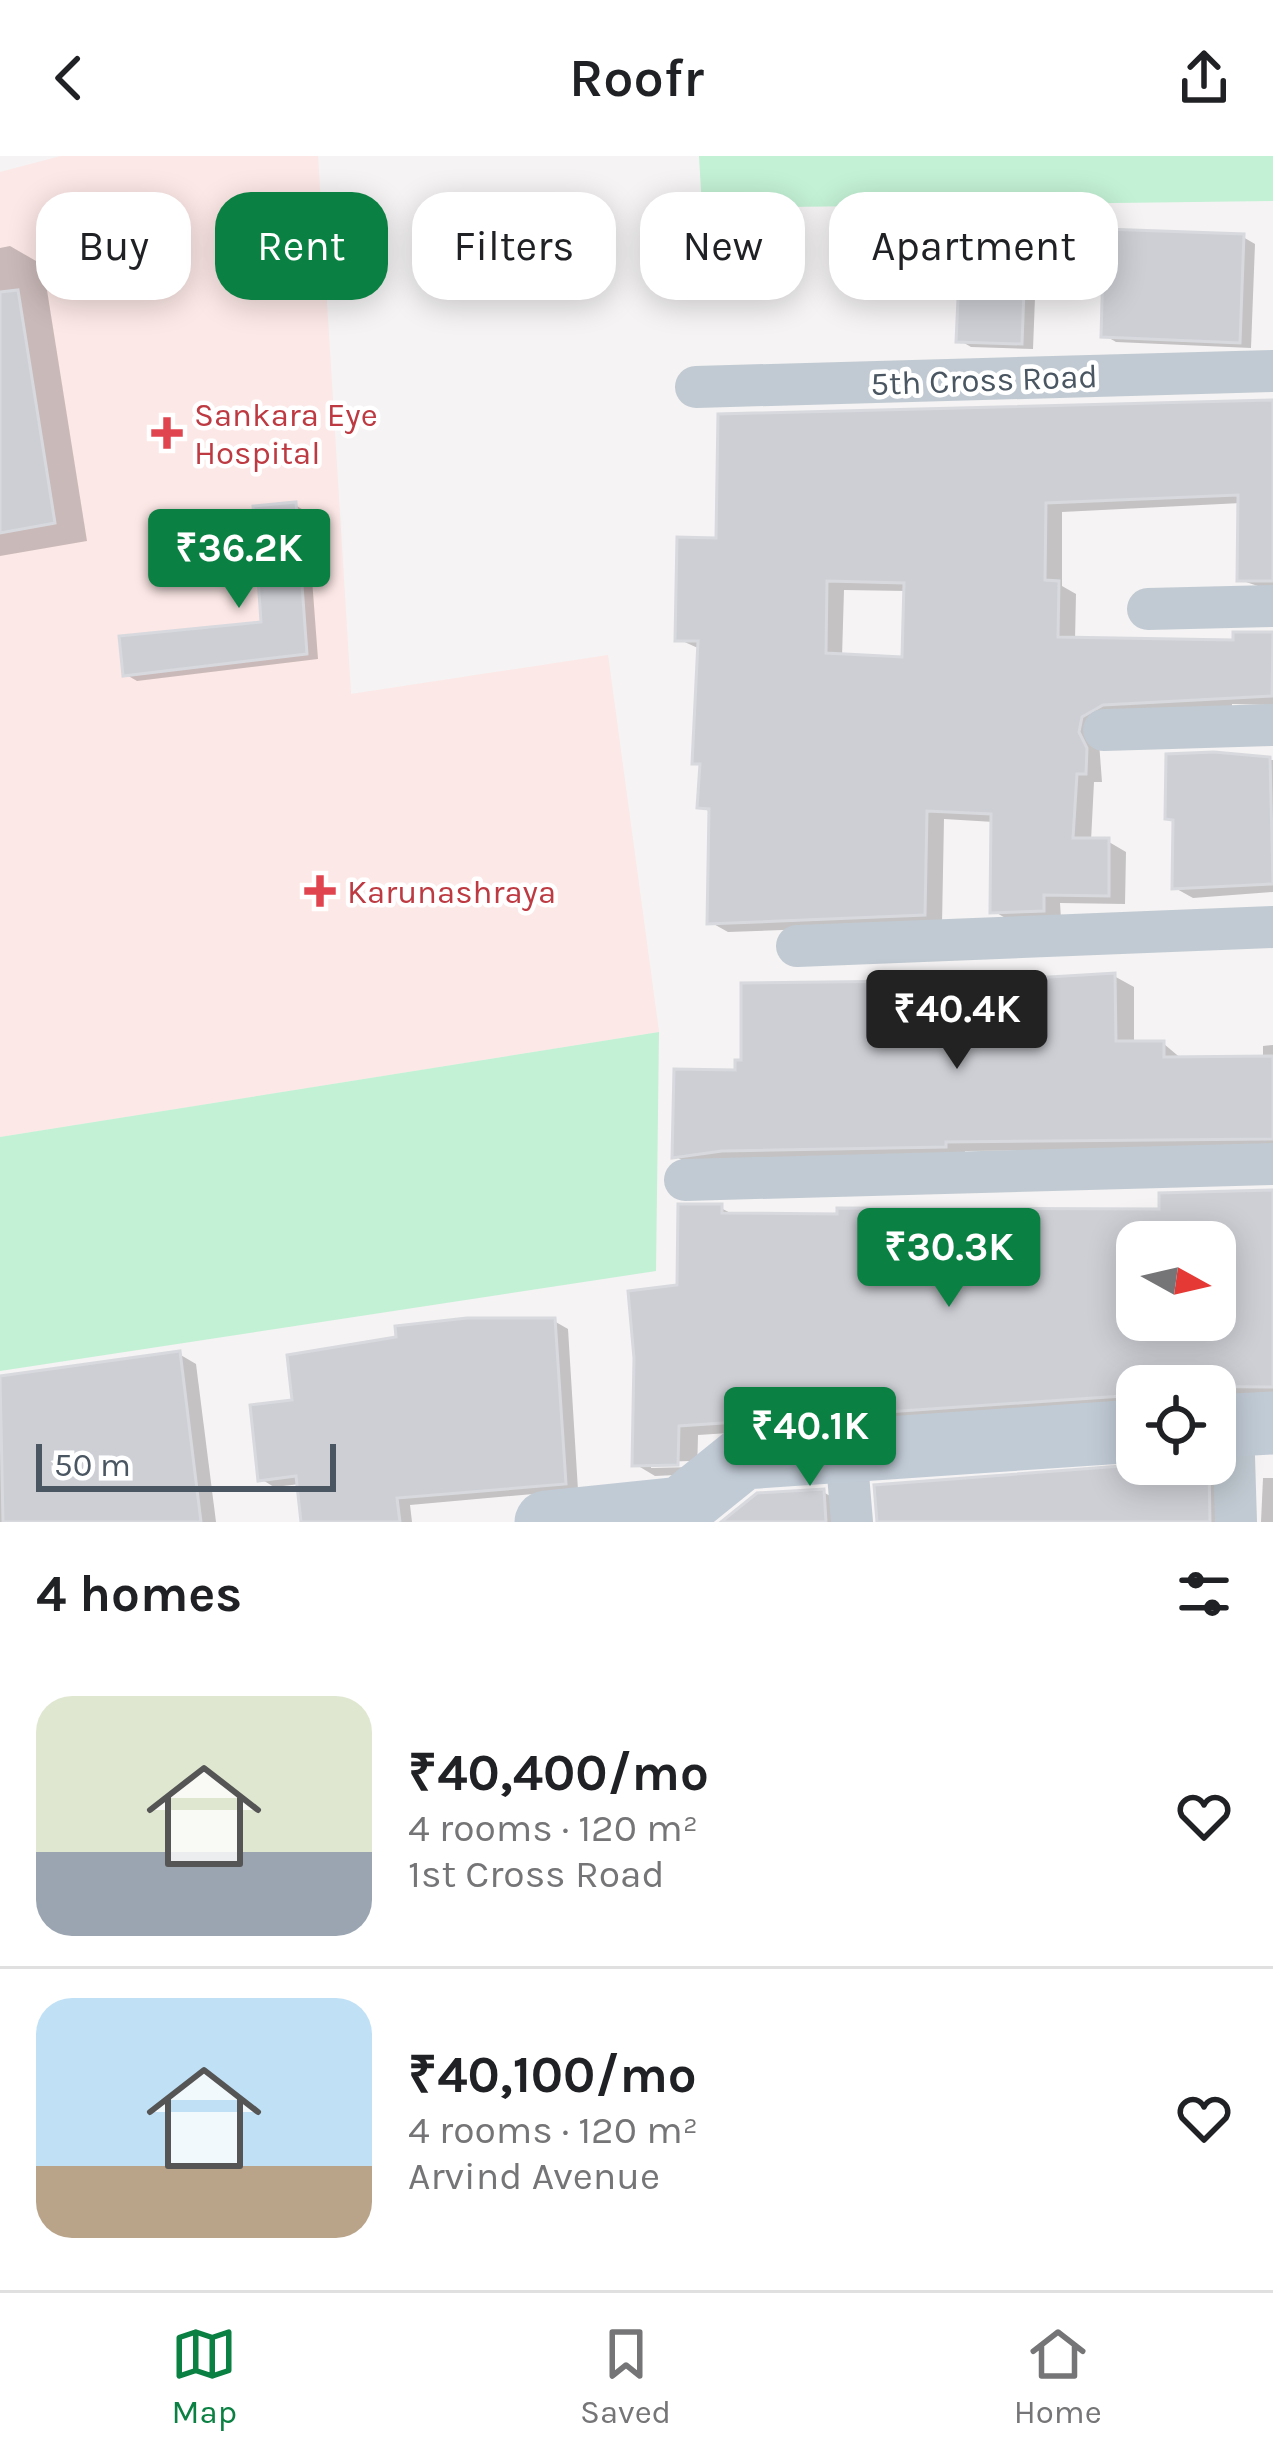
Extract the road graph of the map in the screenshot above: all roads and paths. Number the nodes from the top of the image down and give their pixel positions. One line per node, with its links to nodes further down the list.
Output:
1 (1273, 371): 2 (street, 5th Cross Road)
2 (696, 387)
3 (1273, 606): 4 (street)
4 (1148, 609)
5 (1273, 725): 6 (street)
6 (1104, 730)
7 (1273, 926): 8 (street)
8 (797, 946)
9 (1273, 1164): 10 (street)
10 (685, 1180)
11 (1240, 1425): 16 (street)
12 (1116, 1432): 13 (street)
13 (846, 1451): 14 (street); 15 (street)
14 (584, 1520)
15 (851, 1522)
16 (1236, 1522)

